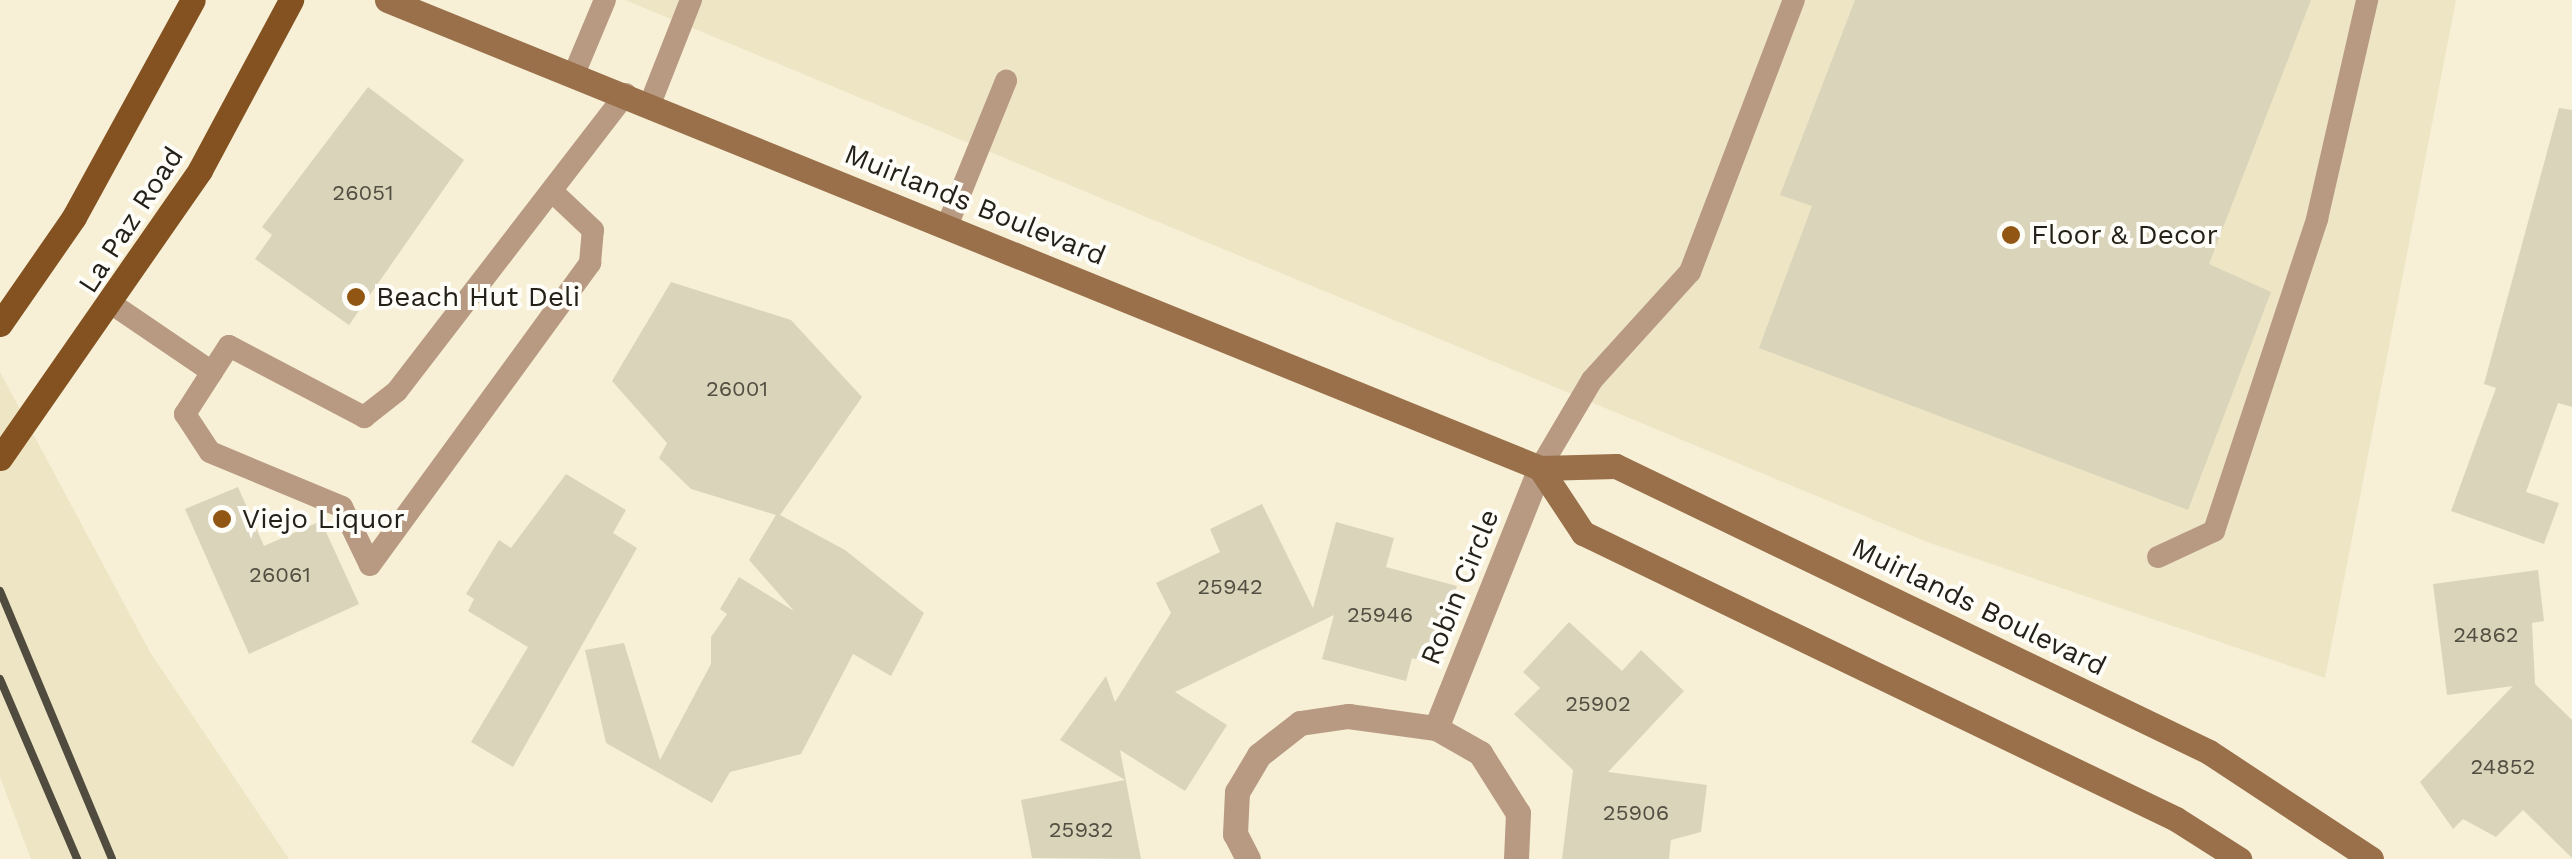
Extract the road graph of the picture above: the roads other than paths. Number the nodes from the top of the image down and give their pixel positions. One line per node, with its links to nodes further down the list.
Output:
1 (193, 0): 15 (main road, La Paz Road)
2 (291, 0): 14 (main road, La Paz Road)
3 (387, 0): 8 (main road, Muirlands Boulevard)
4 (606, 0): 9 (lane)
5 (691, 0): 11 (lane)
6 (1794, 0): 18 (lane)
7 (2367, 0): 19 (lane)
8 (434, 9): 9 (main road, Muirlands Boulevard)
9 (574, 74): 11 (main road, Muirlands Boulevard)
10 (1006, 81): 13 (lane)
11 (638, 99): 12 (lane); 13 (main road, Muirlands Boulevard)
12 (556, 195): 16 (lane); 16 (lane)
13 (947, 226): 18 (main road, Muirlands Boulevard)
14 (112, 304): 16 (lane); 17 (main road, La Paz Road)
15 (0, 324)
16 (212, 372)
17 (0, 458)
18 (1540, 468): 20 (street, Robin Circle); 23 (main road); 24 (main road, Muirlands Boulevard)
19 (2158, 556)
20 (1436, 728): 21 (street); 22 (street)
21 (1248, 859)
22 (1516, 859)
23 (2239, 859)
24 (2371, 859)

